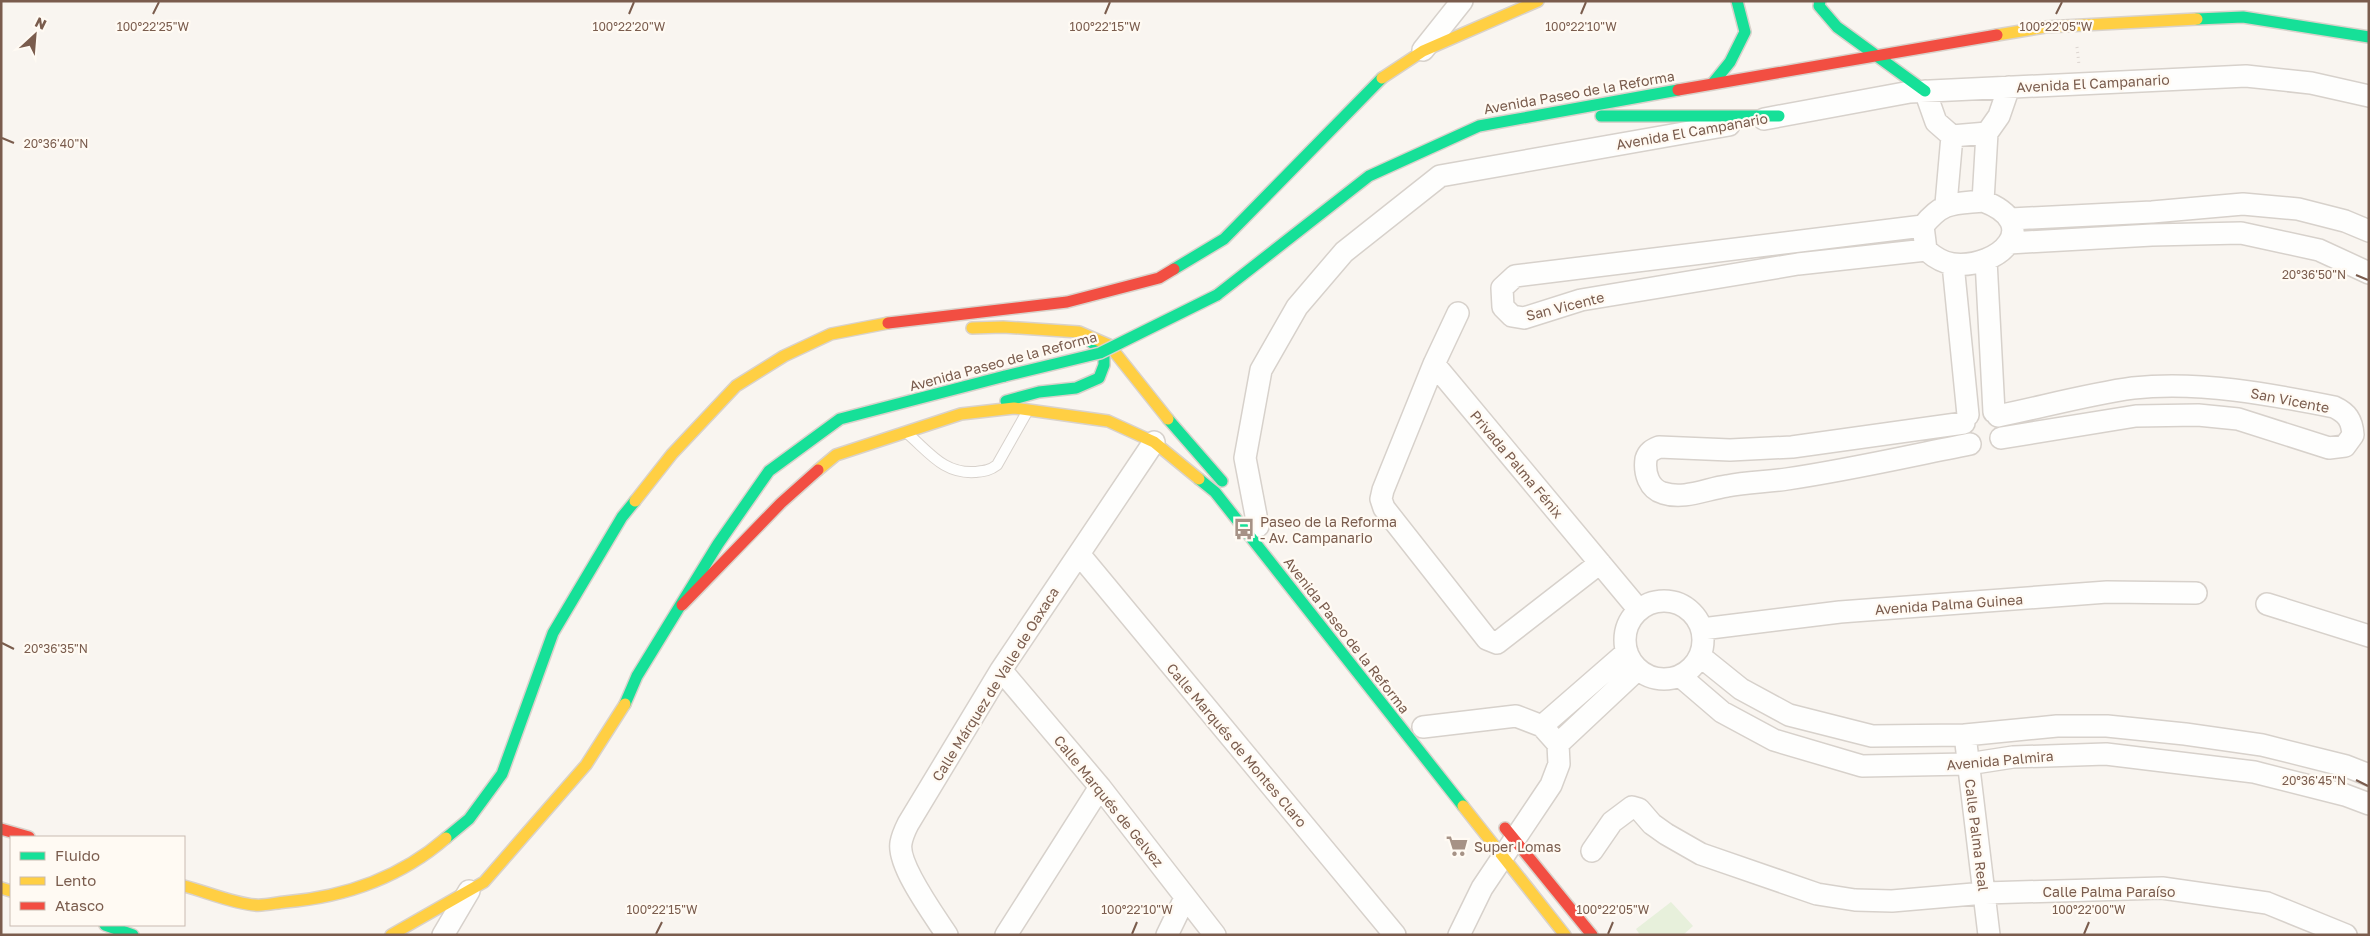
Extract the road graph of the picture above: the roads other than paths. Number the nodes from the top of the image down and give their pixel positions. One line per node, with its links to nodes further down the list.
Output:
1 (1462, 1): 6 (street)
2 (1538, 1): 6 (street)
3 (1737, 1): 8 (street)
4 (1820, 1): 7 (street)
5 (2369, 37): 7 (street, Avenida Paseo de la Reforma)
6 (1422, 51): 34 (street)
7 (1875, 54): 8 (street, Avenida Paseo de la Reforma); 10 (street)
8 (1713, 83): 12 (street, Avenida Paseo de la Reforma)
9 (2009, 88): 10 (street, Avenida El Campanario); 11 (street, Avenida El Campanario); 14 (street)
10 (1925, 91): 13 (street, Avenida El Campanario); 15 (street)
11 (2369, 96)
12 (1532, 116): 13 (street); 51 (street, Avenida Paseo de la Reforma, bridge)
13 (1779, 116): 46 (street, Avenida El Campanario)
14 (1987, 133): 15 (street); 16 (street)
15 (1952, 136): 17 (street)
16 (1983, 201): 17 (street); 19 (street)
17 (1946, 204): 20 (street)
18 (2152, 212): 19 (street); 21 (street); 22 (street)
19 (2011, 220): 24 (street)
20 (1923, 226): 23 (street, San Vicente); 25 (street)
21 (2369, 231)
22 (2152, 235): 24 (street); 29 (street)
23 (1792, 240): 27 (street); 27 (street, San Vicente)
24 (2009, 243): 26 (street)
25 (1926, 250): 27 (street, San Vicente); 28 (street)
26 (1986, 260): 28 (street); 38 (street)
27 (1798, 264)
28 (1953, 264): 39 (street)
29 (2369, 273)
30 (1458, 313): 35 (street)
31 (965, 328): 33 (street)
32 (926, 330): 34 (street)
33 (1079, 332): 37 (street); 44 (street)
34 (830, 334): 72 (street)
35 (1434, 364): 48 (street, Privada Palma Fénix); 48 (street)
36 (1029, 409): 37 (street, Avenida Paseo de la Reforma); 40 (lane); 42 (street, Avenida Paseo de la Reforma)
37 (961, 414): 40 (street, Avenida Paseo de la Reforma)
38 (1996, 414): 39 (street); 41 (street); 41 (street, San Vicente)
39 (1966, 419): 43 (street); 43 (street)
40 (905, 432): 51 (street, Avenida Paseo de la Reforma)
41 (2001, 438): 43 (street)
42 (1154, 442): 47 (street, Calle Márquez de Valle de Oaxaca); 70 (street, Avenida Paseo de la Reforma)
43 (1970, 444)
44 (1229, 489)
45 (1242, 506): 46 (street)
46 (1261, 530)
47 (1079, 554): 57 (street, Calle Márquez de Valle de Oaxaca); 84 (street, Calle Marqués de Montes Claro)
48 (1600, 563): 52 (street, Privada Palma Fénix)
49 (2196, 593): 53 (street, Avenida Palma Guinea)
50 (2266, 604): 54 (street)
51 (682, 605): 73 (street, Avenida Paseo de la Reforma)
52 (1639, 610): 53 (street); 56 (street)
53 (1702, 628): 55 (street)
54 (2369, 636)
55 (1700, 656): 58 (street); 61 (street, Avenida Palmira)
56 (1632, 660): 58 (street); 59 (street); 62 (street)
57 (1001, 670): 65 (street, Calle Marqués de Gelvez); 80 (street, Calle Márquez de Valle de Oaxaca)
58 (1680, 676): 63 (street, Avenida Palmira)
59 (1542, 726): 60 (street); 62 (street)
60 (1422, 727)
61 (1965, 734): 63 (street, Calle Palma Real); 64 (street, Avenida Palmira)
62 (1558, 744): 70 (street)
63 (1968, 764): 66 (street, Avenida Palmira); 74 (street, Calle Palma Real)
64 (2369, 775)
65 (1100, 787): 75 (street, Calle Marqués de Gelvez); 81 (street)
66 (2369, 804)
67 (1497, 818): 70 (street, Avenida Paseo de la Reforma)
68 (1, 828): 69 (street)
69 (26, 836)
70 (1509, 849): 85 (street); 86 (street, Avenida Paseo de la Reforma); 87 (street, Avenida Paseo de la Reforma)
71 (1592, 851): 74 (street, Calle Palma Paraíso)
72 (185, 886)
73 (469, 891): 78 (street, Avenida Paseo de la Reforma); 79 (street)
74 (1985, 893): 88 (street, Calle Palma Real); 89 (street, Calle Palma Paraíso)
75 (1185, 898): 82 (street); 83 (street, Calle Marqués de Gelvez)
76 (108, 926): 77 (street)
77 (133, 935)
78 (391, 935)
79 (443, 935)
80 (947, 935)
81 (1006, 935)
82 (1167, 935)
83 (1215, 935)
84 (1395, 935)
85 (1459, 935)
86 (1565, 935)
87 (1592, 935)
88 (1989, 935)
89 (2346, 935)

